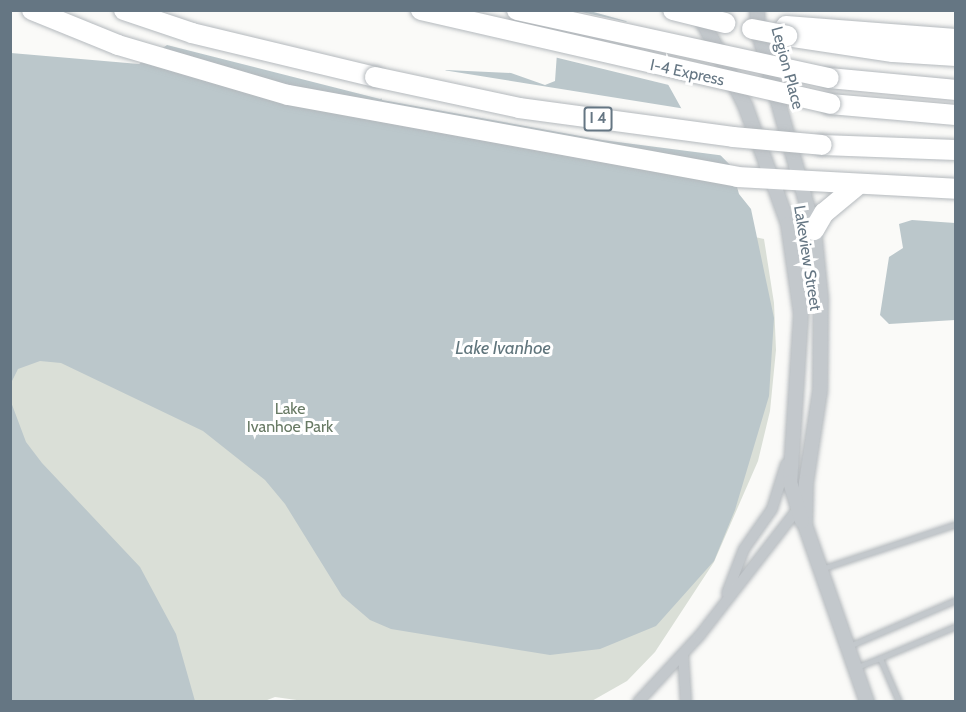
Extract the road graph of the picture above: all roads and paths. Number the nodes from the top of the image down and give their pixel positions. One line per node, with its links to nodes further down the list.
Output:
1 (32, 10): 15 (highway)
2 (124, 10): 14 (highway, I 4, bridge)
3 (421, 10): 12 (highway, I-4 Express, bridge)
4 (517, 10): 11 (highway, I-4 Express, bridge)
5 (672, 10): 7 (highway, bridge)
6 (698, 10): 15 (street, Lakeview Street)
7 (755, 20): 8 (highway, bridge); 13 (street, Legion Place)
8 (787, 31): 9 (highway); 10 (highway)
9 (956, 39)
10 (956, 56)
11 (956, 90)
12 (956, 115)
13 (788, 134): 16 (street, Lakeview Street)
14 (956, 150)
15 (775, 179): 16 (highway); 20 (street, Lakeview Street)
16 (802, 182): 17 (highway); 19 (street, Lakeview Street)
17 (859, 184): 18 (highway); 19 (highway)
18 (956, 189)
19 (814, 230): 21 (street, Lakeview Street)
20 (790, 444): 22 (street, Lakeview Street); 27 (street)
21 (805, 495): 22 (street); 24 (street, Lakeview Street)
22 (797, 512): 24 (street, Lakeview Street); 27 (street)
23 (956, 524): 25 (lane)
24 (805, 525): 25 (street, Lakeview Street)
25 (819, 569): 29 (street, Lakeview Street)
26 (956, 600): 29 (lane)
27 (723, 601): 30 (street)
28 (956, 626): 31 (lane)
29 (848, 647): 32 (street, Lakeview Street)
30 (683, 654): 33 (street); 34 (street)
31 (880, 658): 32 (lane); 36 (lane)
32 (855, 668): 35 (street, Lakeview Street)
33 (641, 701)
34 (686, 702)
35 (867, 702)
36 (899, 702)

